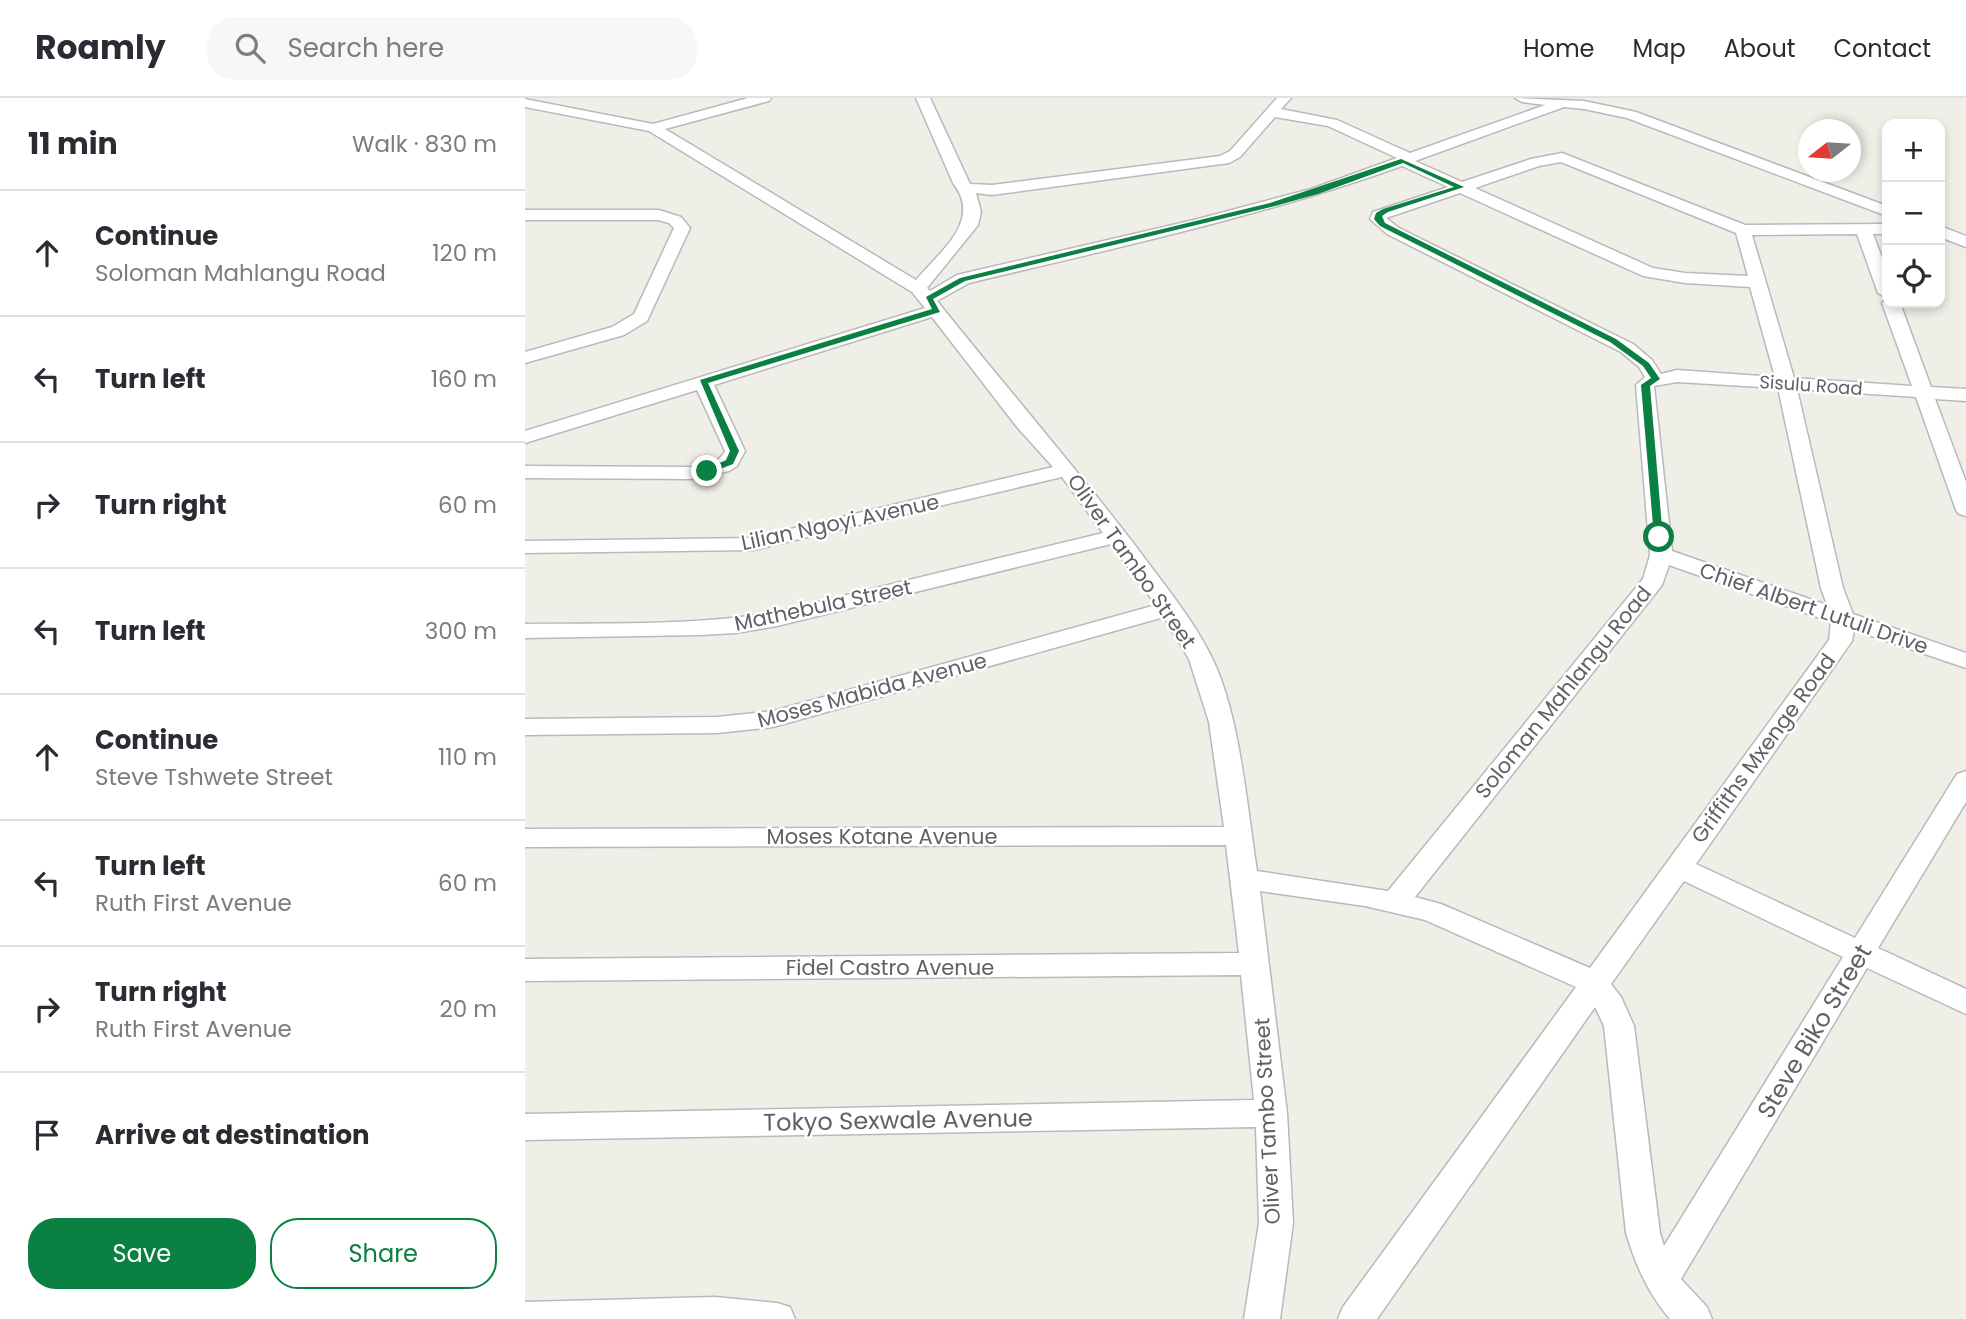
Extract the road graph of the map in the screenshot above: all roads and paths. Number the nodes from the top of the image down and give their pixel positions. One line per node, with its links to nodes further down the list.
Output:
1 (764, 98): 9 (street)
2 (923, 98): 12 (street)
3 (1284, 98): 8 (street)
4 (1522, 98): 5 (street)
5 (1558, 101): 10 (street); 13 (street)
6 (551, 102): 7 (street, Oliver Tambo Street); 9 (street, Oliver Tambo Street)
7 (525, 103)
8 (1273, 112): 10 (street); 12 (street)
9 (653, 128): 22 (street, Oliver Tambo Street)
10 (1406, 159): 11 (street); 22 (street)
11 (1460, 187): 17 (street); 21 (street); 25 (street)
12 (966, 188): 22 (street)
13 (1882, 209)
14 (525, 215): 24 (street)
15 (1863, 229): 16 (street); 17 (street); 20 (street)
16 (1882, 229)
17 (1743, 230): 21 (street)
18 (1945, 233): 19 (street)
19 (1966, 242)
20 (1882, 280)
21 (1759, 282): 27 (street)
22 (928, 299): 26 (street); 32 (street, Oliver Tambo Street)
23 (1893, 308): 28 (street)
24 (525, 358)
25 (1655, 379): 27 (street, Sisulu Road); 37 (street, Soloman Mahlangu Road)
26 (703, 382): 30 (street); 33 (street)
27 (1786, 383): 28 (street, Sisulu Road); 39 (street)
28 (1926, 392): 29 (street, Sisulu Road); 34 (street)
29 (1966, 395)
30 (532, 436): 31 (street)
31 (525, 463)
32 (1067, 470): 35 (street, Oliver Tambo Street); 36 (street, Lilian Ngoyi Avenue)
33 (525, 472)
34 (1966, 510)
35 (1116, 536): 38 (street, Oliver Tambo Street); 40 (street, Mathebula Street)
36 (525, 547)
37 (1661, 555): 39 (street, Chief Albert Lutuli Drive); 48 (street, Soloman Mahlangu Road)
38 (1170, 608): 42 (street, Moses Mabida Avenue); 44 (street, Oliver Tambo Street)
39 (1843, 617): 41 (street, Chief Albert Lutuli Drive); 46 (street, Griffiths Mxenge Road)
40 (525, 631)
41 (1966, 661)
42 (525, 727)
43 (1966, 780): 49 (street, Steve Biko Street)
44 (1238, 836): 45 (street, Moses Kotane Avenue); 47 (street, Oliver Tambo Street)
45 (525, 838)
46 (1678, 867): 49 (street); 52 (street, Griffiths Mxenge Road)
47 (1245, 878): 48 (street); 50 (street, Oliver Tambo Street)
48 (1395, 902): 52 (street)
49 (1862, 953): 53 (street); 56 (street, Steve Biko Street)
50 (1256, 964): 51 (street, Fidel Castro Avenue); 54 (street, Oliver Tambo Street)
51 (525, 970)
52 (1594, 983): 56 (street); 60 (street, Griffiths Mxenge Road)
53 (1966, 1002)
54 (1271, 1113): 55 (street, Tokyo Sexwale Avenue); 59 (street, Oliver Tambo Street)
55 (525, 1127)
56 (1661, 1281): 61 (street)
57 (525, 1318): 58 (street)
58 (776, 1319)
59 (1262, 1319)
60 (1356, 1319)
61 (1694, 1319)

